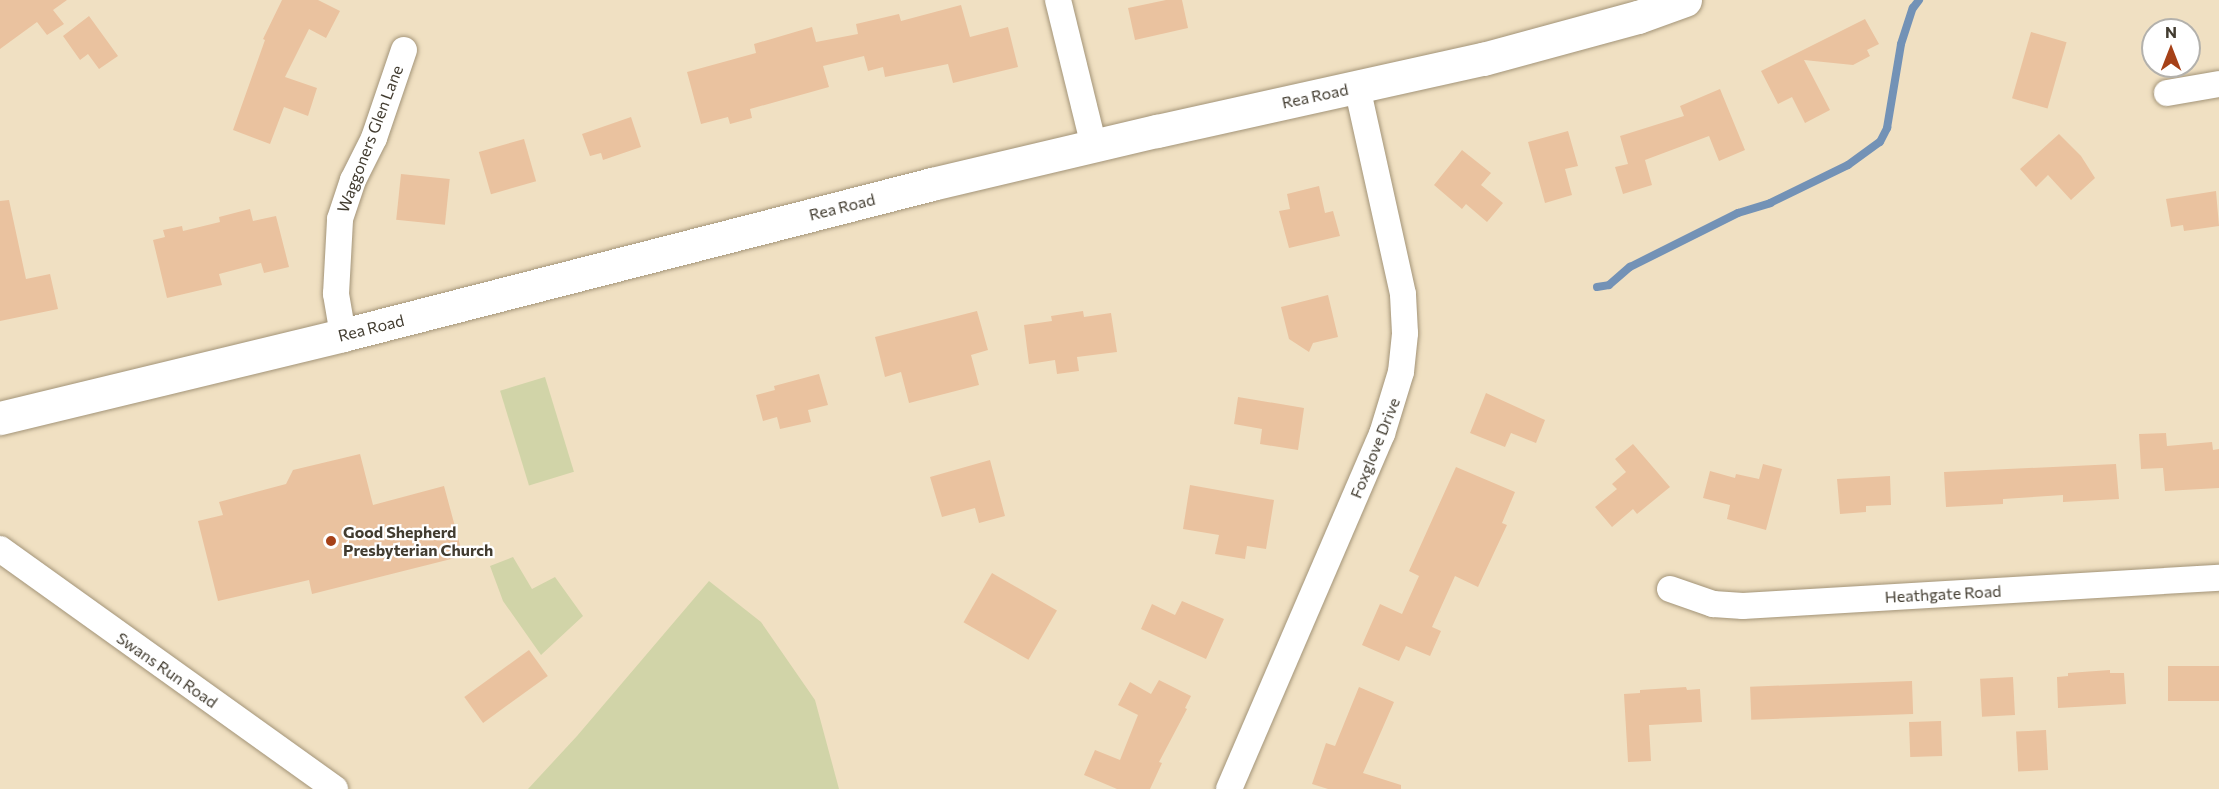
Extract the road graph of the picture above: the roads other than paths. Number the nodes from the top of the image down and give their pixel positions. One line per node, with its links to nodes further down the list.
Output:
1 (1058, 0): 7 (street)
2 (1685, 0): 5 (main road, Rea Road)
3 (404, 50): 8 (street, Waggoners Glen Lane)
4 (2219, 84): 6 (street)
5 (1357, 87): 7 (main road, Rea Road); 14 (street, Foxglove Drive)
6 (2167, 93)
7 (1094, 147): 8 (main road, Rea Road)
8 (344, 335): 9 (main road, Rea Road)
9 (0, 418)
10 (0, 549): 13 (street, Swans Run Road)
11 (2219, 578): 12 (street, Heathgate Road)
12 (1670, 589)
13 (335, 789)
14 (1229, 789)

